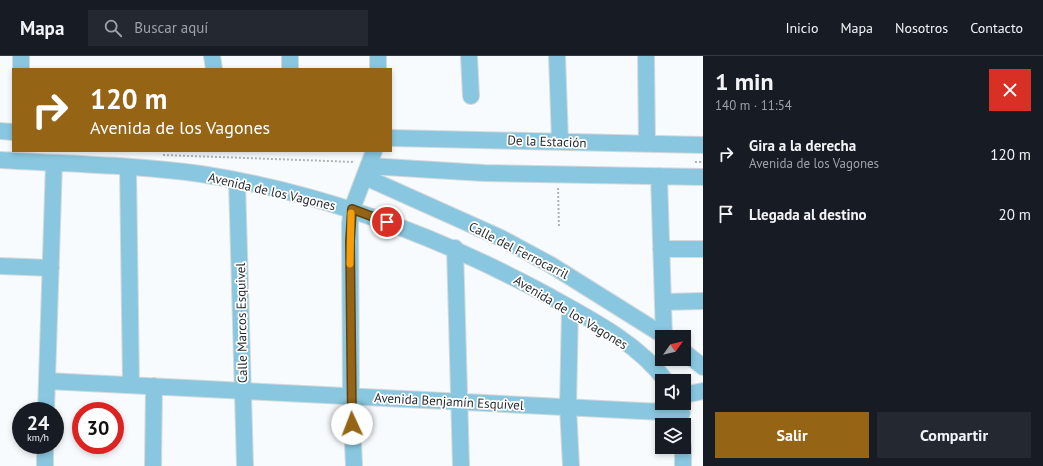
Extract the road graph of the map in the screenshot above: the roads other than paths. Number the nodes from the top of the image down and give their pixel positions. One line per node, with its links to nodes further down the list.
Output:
1 (21, 56): 8 (street)
2 (212, 56): 9 (street)
3 (290, 56): 10 (street)
4 (378, 56): 11 (street)
5 (469, 56): 12 (street)
6 (557, 56): 16 (street)
7 (646, 56): 17 (street)
8 (21, 68)
9 (214, 68)
10 (290, 68)
11 (378, 68)
12 (471, 96)
13 (0, 131): 14 (street)
14 (12, 132)
15 (392, 138): 16 (street, De la Estación)
16 (560, 141): 17 (street, De la Estación)
17 (647, 143): 18 (street, De la Estación)
18 (703, 145)
19 (0, 160): 20 (street, Avenida de los Vagones)
20 (54, 163): 22 (street, Avenida de los Vagones); 31 (street)
21 (370, 164): 23 (street); 26 (street); 35 (street, Calle del Ferrocarril)
22 (128, 168): 25 (street, Avenida de los Vagones); 41 (street)
23 (659, 176): 24 (street); 28 (street)
24 (703, 177)
25 (237, 181): 26 (street, Avenida de los Vagones); 43 (street, Calle Marcos Esquivel)
26 (352, 209): 27 (street, Avenida de los Vagones); 46 (street)
27 (455, 248): 34 (street, Avenida de los Vagones); 48 (street)
28 (661, 249): 29 (street); 33 (street)
29 (703, 249)
30 (0, 266): 31 (street)
31 (51, 268): 40 (street)
32 (703, 301): 33 (street)
33 (663, 302): 36 (street)
34 (570, 309): 39 (street, Avenida de los Vagones); 49 (street)
35 (655, 330)
36 (665, 330)
37 (691, 358): 38 (street)
38 (703, 367)
39 (659, 374)
40 (47, 381): 41 (street, Avenida Benjamín Esquivel); 47 (street)
41 (130, 385): 42 (street, Avenida Benjamín Esquivel)
42 (154, 386): 43 (street, Avenida Benjamín Esquivel); 54 (street)
43 (242, 390): 46 (street, Avenida Benjamín Esquivel); 55 (street, Calle Marcos Esquivel)
44 (703, 391): 45 (street)
45 (691, 394)
46 (351, 396): 48 (street, Avenida Benjamín Esquivel); 56 (street)
47 (46, 402)
48 (459, 402): 49 (street, Avenida Benjamín Esquivel); 57 (street)
49 (568, 407): 50 (street, Avenida Benjamín Esquivel); 58 (street)
50 (681, 414)
51 (45, 454): 53 (street)
52 (683, 454): 59 (street)
53 (45, 466)
54 (153, 466)
55 (245, 466)
56 (354, 466)
57 (461, 466)
58 (571, 466)
59 (683, 466)

